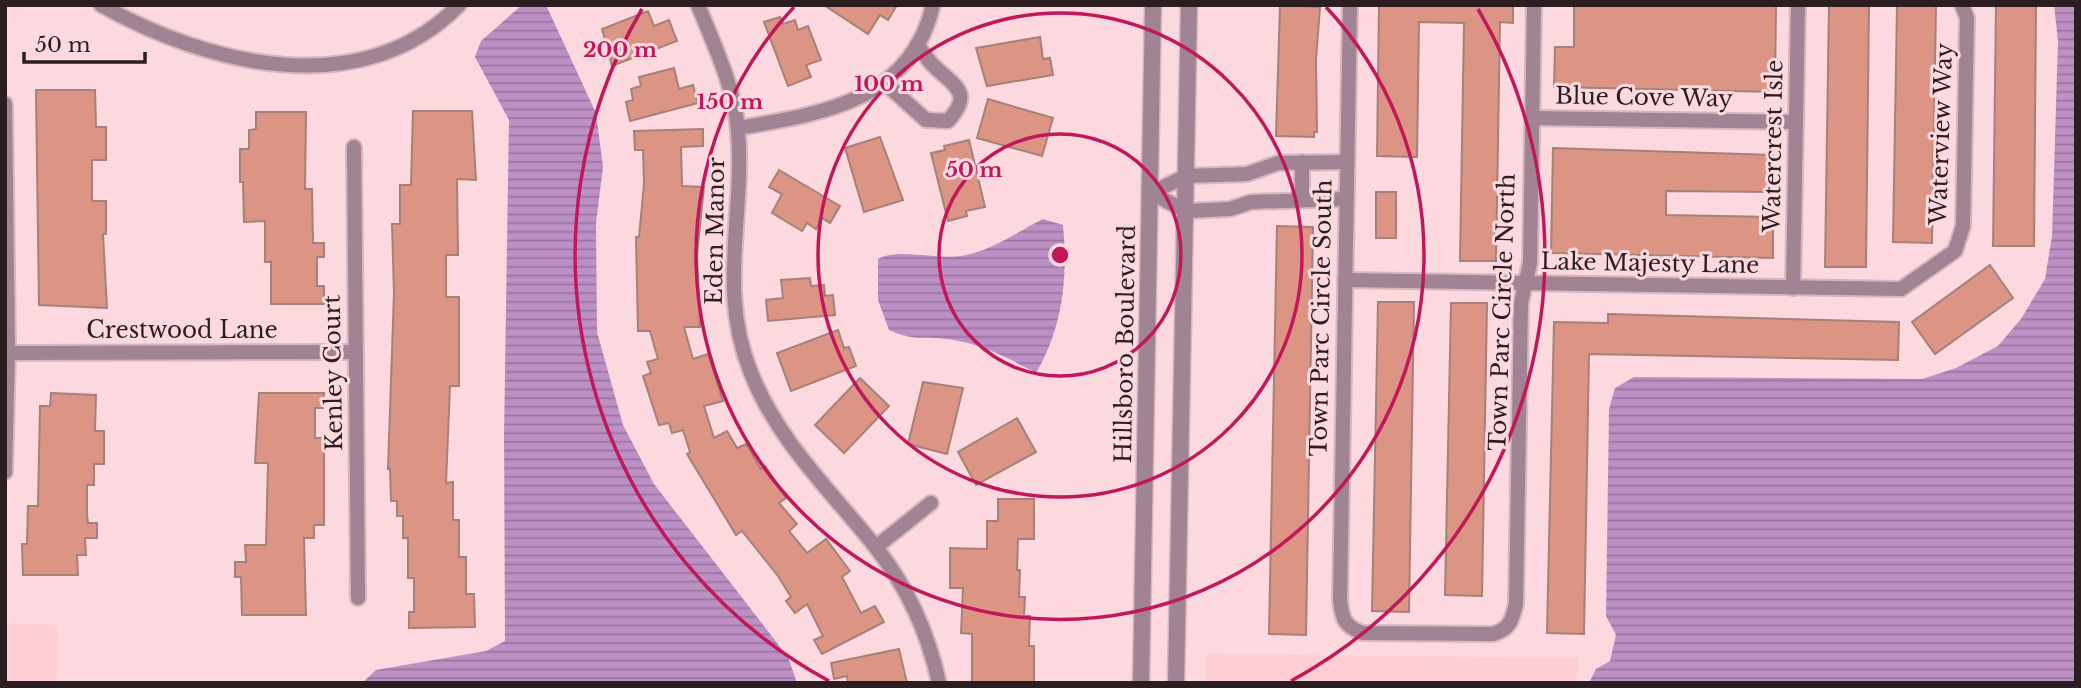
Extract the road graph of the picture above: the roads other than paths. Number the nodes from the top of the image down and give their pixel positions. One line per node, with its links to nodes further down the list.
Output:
1 (102, 5): 2 (street)
2 (459, 5)
3 (698, 5): 16 (street, Eden Manor)
4 (933, 5): 11 (street)
5 (1153, 5): 21 (street, Hillsboro Boulevard)
6 (1189, 5): 20 (street)
7 (1350, 5): 19 (street, Town Parc Circle South)
8 (1534, 5): 14 (street, Town Parc Circle North)
9 (1798, 5): 15 (street, Watercrest Isle)
10 (1962, 5): 27 (street, Waterview Way)
11 (917, 45): 12 (street); 12 (street)
12 (885, 83): 16 (street)
13 (5, 104): 30 (street)
14 (1532, 118): 15 (street, Blue Cove Way); 26 (street, Town Parc Circle North)
15 (1796, 122): 28 (street, Watercrest Isle)
16 (738, 128): 33 (street, Eden Manor)
17 (354, 147): 29 (street, Kenley Court)
18 (1302, 162): 19 (street); 20 (street); 22 (street)
19 (1346, 162): 23 (street, Town Parc Circle South)
20 (1186, 176): 21 (street); 24 (street)
21 (1151, 194): 24 (street); 37 (street, Hillsboro Boulevard)
22 (1302, 199): 23 (street); 24 (street)
23 (1345, 199): 25 (street, Town Parc Circle South)
24 (1186, 211): 38 (street)
25 (1345, 280): 26 (street, Lake Majesty Lane); 35 (street, Town Parc Circle South)
26 (1525, 283): 28 (street, Lake Majesty Lane); 35 (street, Town Parc Circle North)
27 (1911, 284): 28 (street, Lake Majesty Lane)
28 (1793, 288)
29 (356, 352): 30 (street, Crestwood Lane); 34 (street, Kenley Court)
30 (8, 353): 31 (street)
31 (5, 472)
32 (931, 503): 33 (street)
33 (876, 547): 36 (street, Eden Manor)
34 (358, 598)
35 (1512, 621)
36 (939, 683)
37 (1140, 683)
38 (1177, 683)

